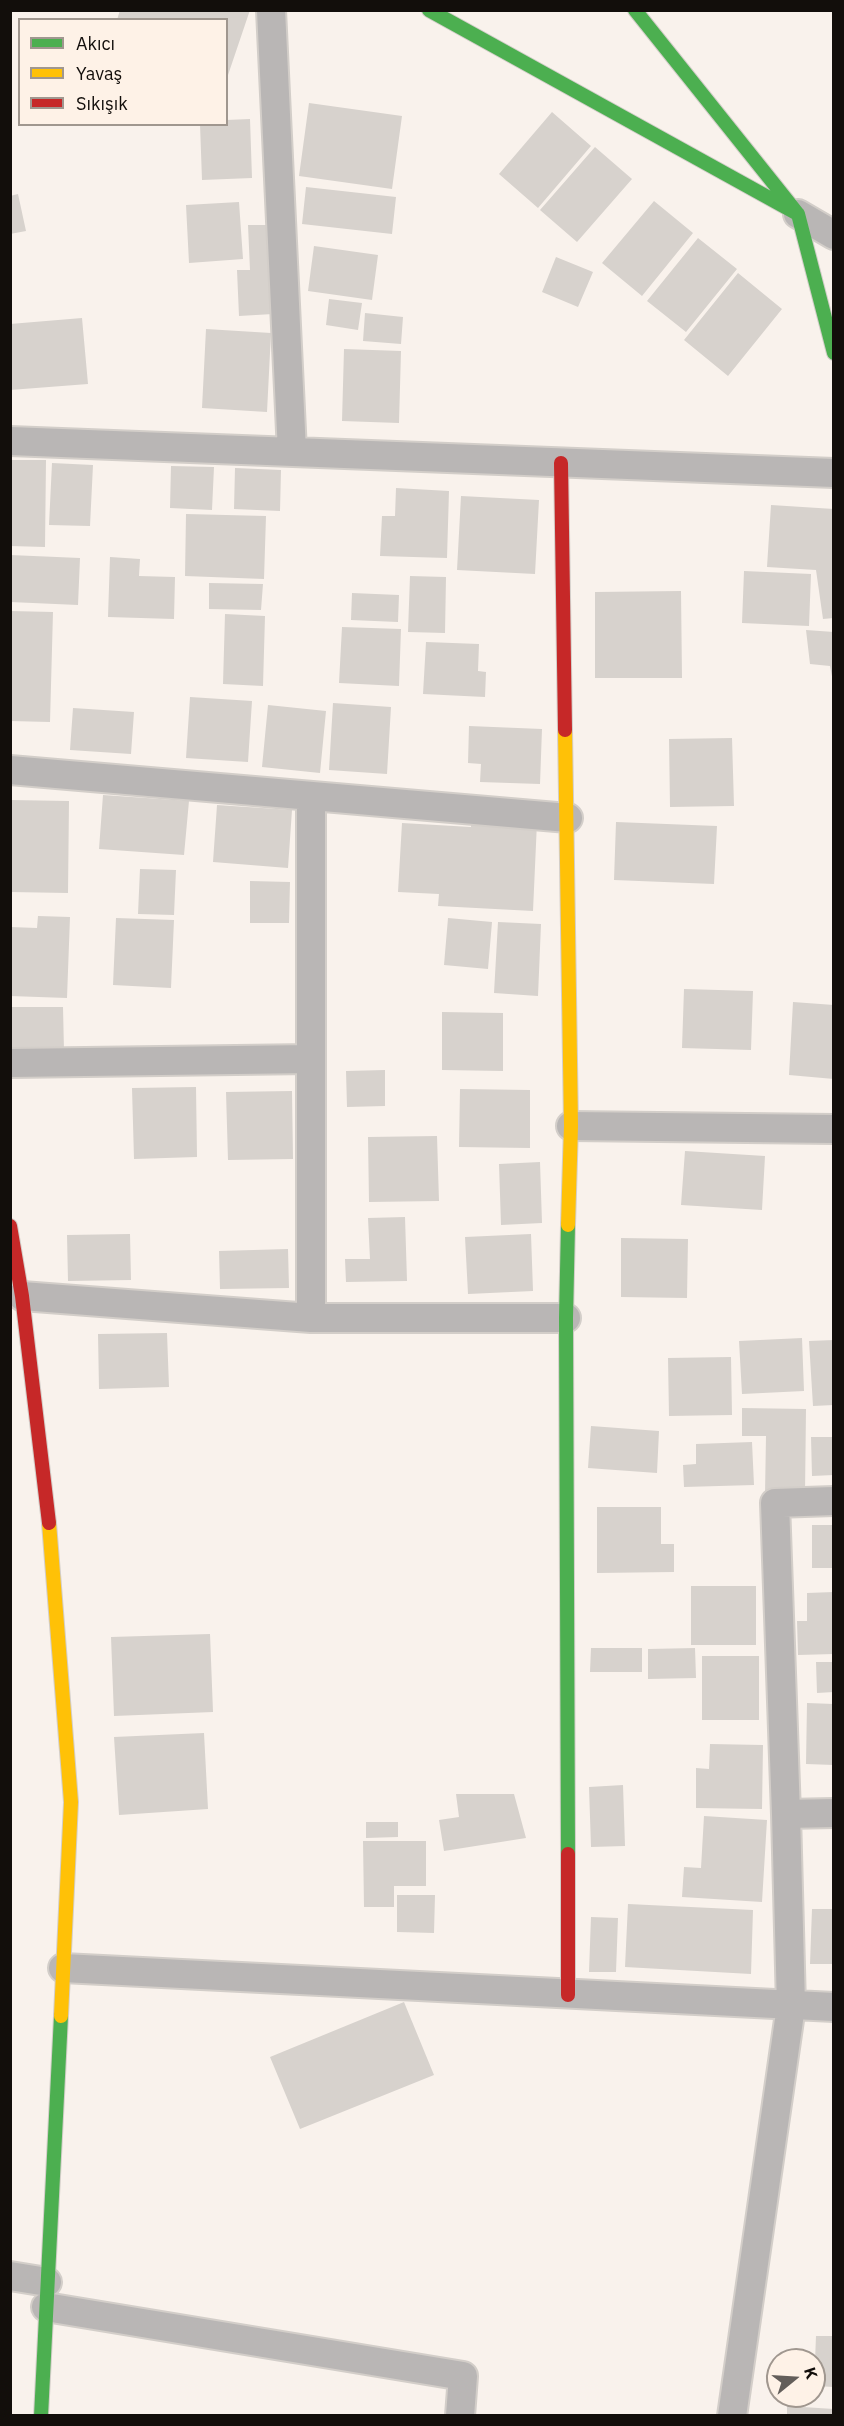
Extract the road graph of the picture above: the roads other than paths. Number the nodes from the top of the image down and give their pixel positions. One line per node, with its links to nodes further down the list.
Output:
1 (271, 10): 8 (street)
2 (429, 10): 4 (street)
3 (635, 10): 4 (street)
4 (798, 214): 5 (street); 6 (street)
5 (834, 235)
6 (834, 353)
7 (10, 441): 8 (street)
8 (292, 452): 9 (street)
9 (561, 463): 10 (street); 13 (street)
10 (834, 473)
11 (10, 770): 12 (street)
12 (310, 796): 13 (street); 14 (street)
13 (568, 818): 16 (street)
14 (311, 1059): 15 (street); 20 (street)
15 (10, 1063)
16 (571, 1126): 17 (street); 21 (street)
17 (834, 1129)
18 (10, 1226): 19 (street)
19 (22, 1296): 20 (street); 25 (street)
20 (311, 1318): 21 (street)
21 (566, 1318): 26 (street)
22 (834, 1501): 24 (street)
23 (834, 1813): 24 (street)
24 (786, 1814): 27 (street)
25 (63, 1968): 26 (street); 30 (street)
26 (568, 1995): 27 (street)
27 (791, 2006): 28 (street); 33 (street)
28 (834, 2007)
29 (10, 2276): 30 (street)
30 (46, 2294): 31 (street); 32 (street)
31 (40, 2415)
32 (460, 2415)
33 (732, 2415)

